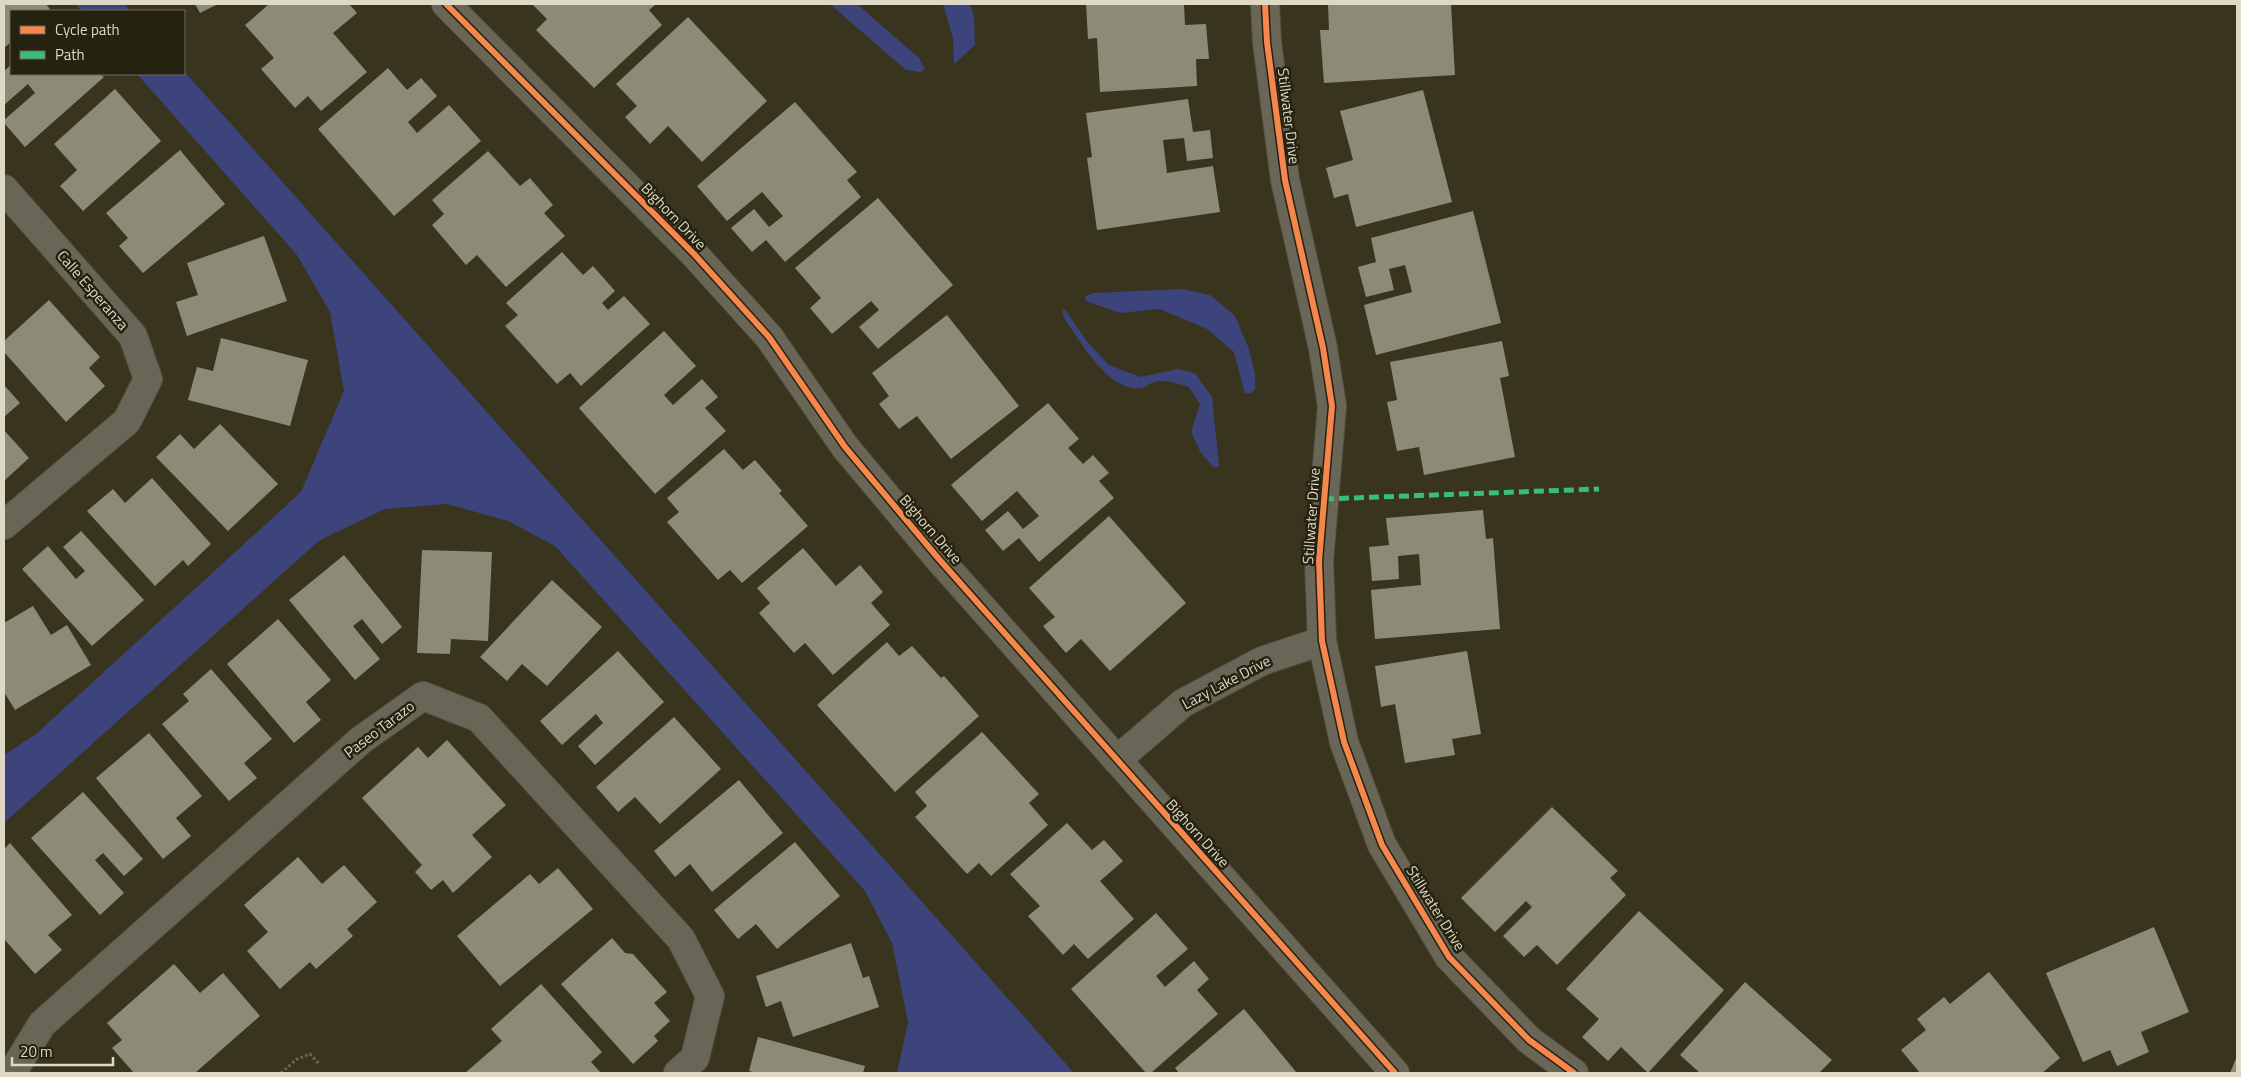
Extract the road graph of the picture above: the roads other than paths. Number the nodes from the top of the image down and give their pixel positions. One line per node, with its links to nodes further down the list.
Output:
1 (446, 4): 6 (street, Bighorn Drive)
2 (1265, 4): 5 (street, Stillwater Drive)
3 (4, 189): 4 (street, Calle Esperanza)
4 (4, 525)
5 (1322, 641): 6 (street, Lazy Lake Drive); 10 (street, Stillwater Drive)
6 (1117, 760): 9 (street, Bighorn Drive)
7 (12, 1073): 8 (street, Paseo Tarazo)
8 (678, 1073)
9 (1395, 1073)
10 (1574, 1073)

